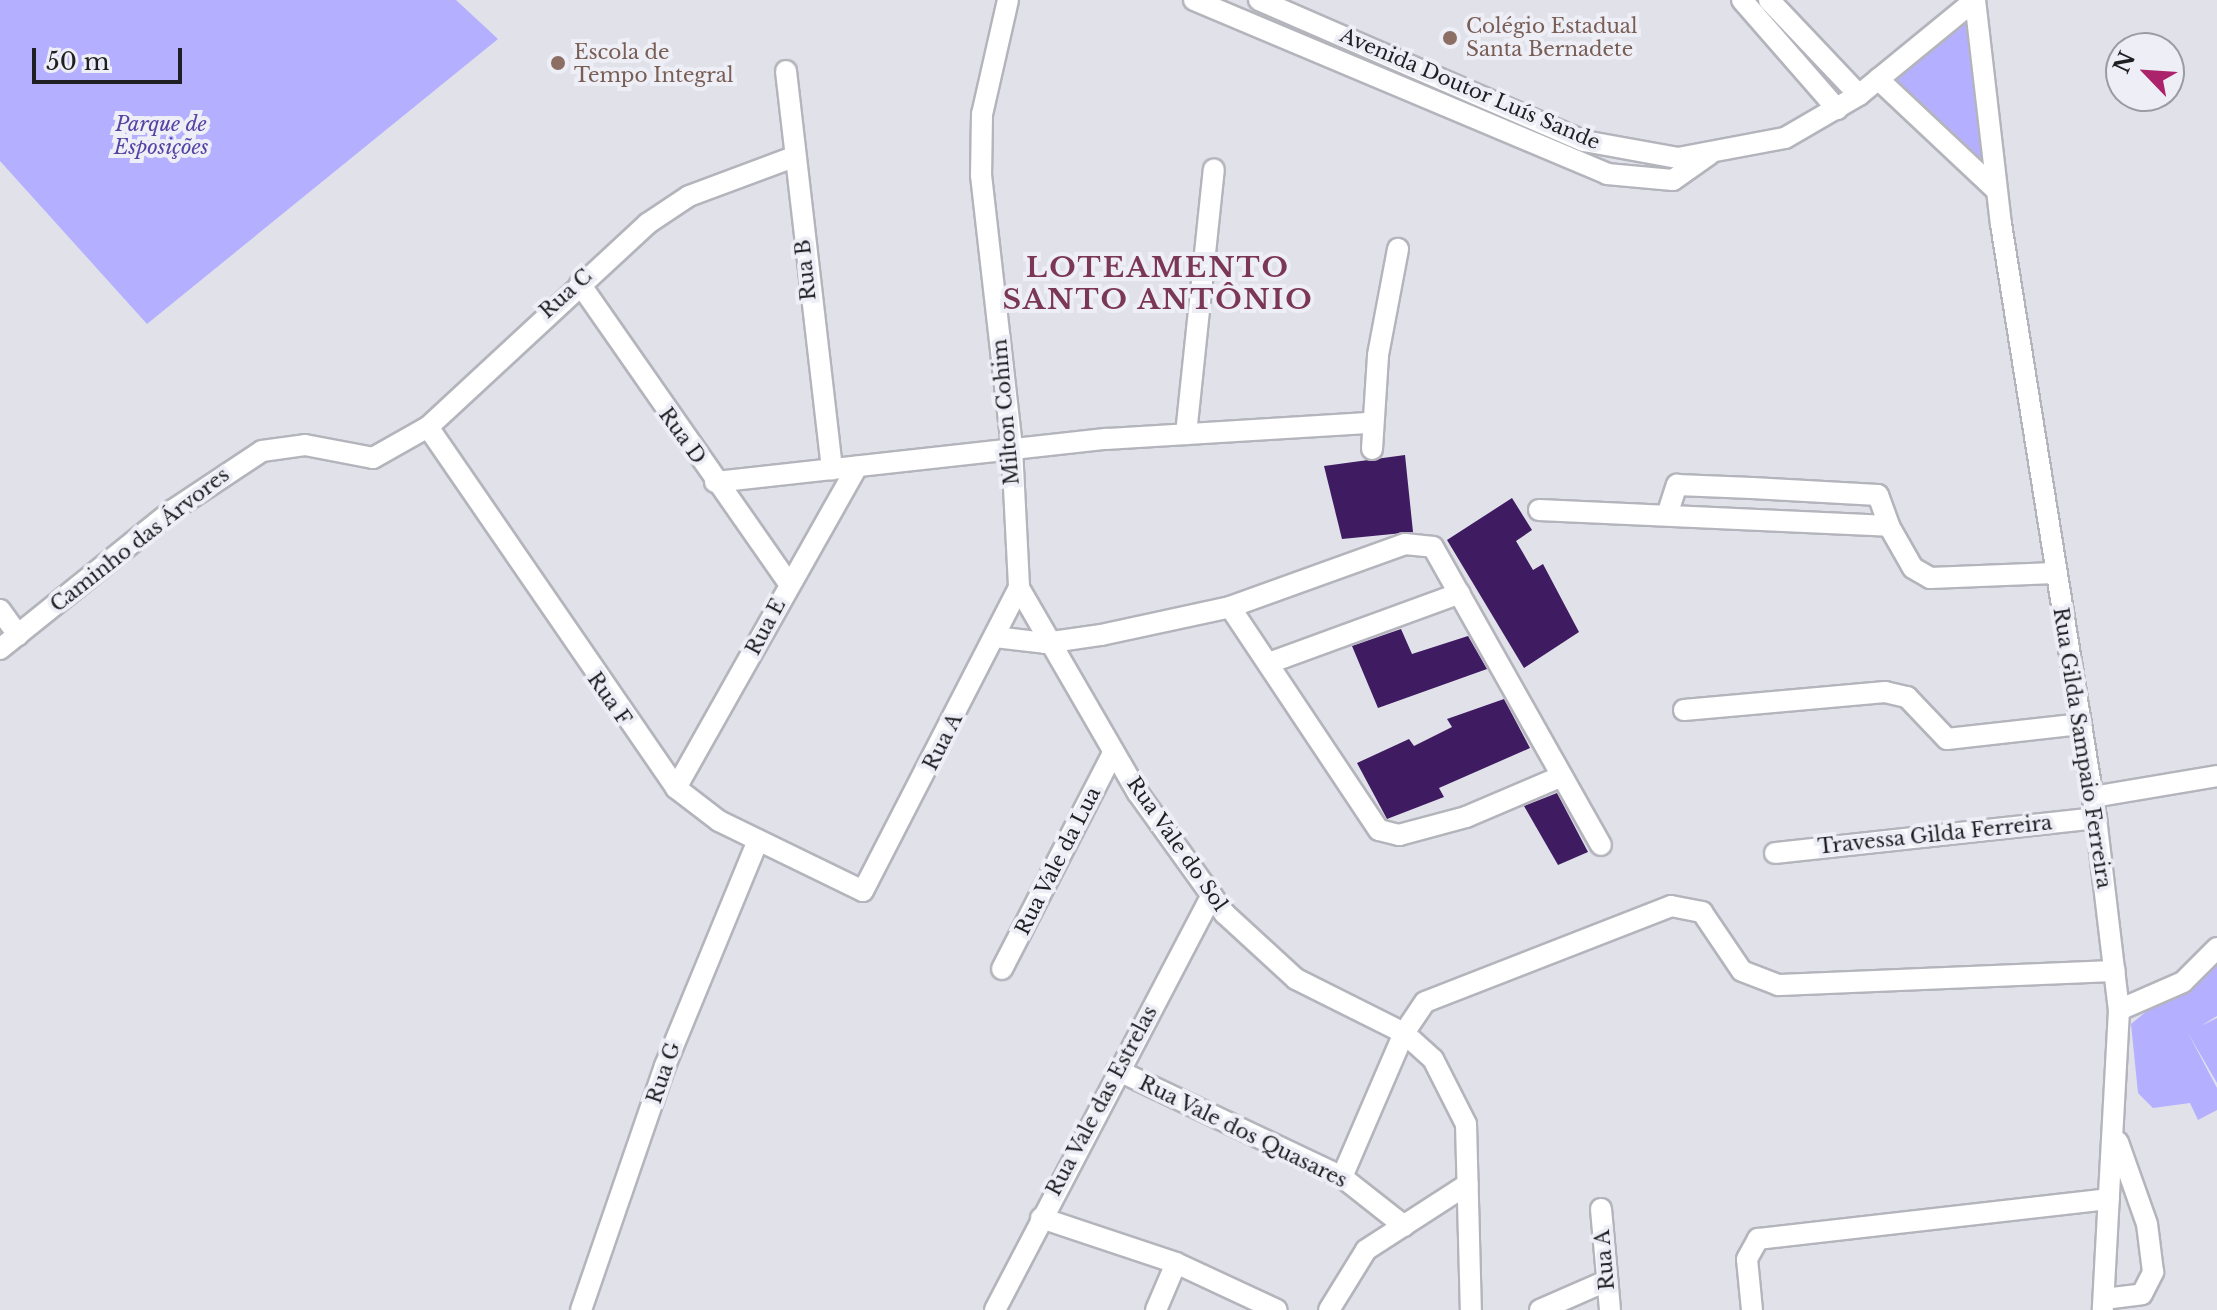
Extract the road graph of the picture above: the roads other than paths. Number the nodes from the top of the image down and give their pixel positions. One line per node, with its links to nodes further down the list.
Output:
1 (1008, 0): 22 (street, Milton Cohim)
2 (1194, 0): 13 (street)
3 (1259, 0): 13 (street, Avenida Doutor Luís Sande)
4 (1742, 0): 8 (street)
5 (1769, 0): 7 (street)
6 (1975, 0): 10 (street, Avenida Doutor Luís Sande); 16 (street, Rua Gilda Sampaio Ferreira)
7 (1801, 33): 8 (street); 11 (street)
8 (1783, 47): 12 (street)
9 (786, 71): 14 (street, Rua B)
10 (1878, 79): 11 (street, Avenida Doutor Luís Sande); 16 (street)
11 (1859, 95): 12 (street, Avenida Doutor Luís Sande)
12 (1837, 109): 13 (street, Avenida Doutor Luís Sande)
13 (1710, 154)
14 (794, 157): 18 (street, Rua C); 26 (street, Rua B)
15 (1214, 169): 21 (street)
16 (1996, 190): 31 (street, Rua Gilda Sampaio Ferreira)
17 (1398, 249): 19 (street)
18 (580, 284): 20 (street, Rua C); 27 (street, Rua D)
19 (1370, 423): 21 (street); 23 (street)
20 (428, 427): 24 (street, Rua C); 47 (street, Rua F)
21 (1186, 434): 22 (street)
22 (1012, 448): 25 (street); 33 (street, Milton Cohim)
23 (1372, 449)
24 (358, 458): 37 (street, Caminho das Árvores)
25 (857, 467): 26 (street); 32 (street, Rua E)
26 (832, 469): 27 (street)
27 (715, 482): 32 (street, Rua D)
28 (1539, 510): 29 (street)
29 (1667, 515): 30 (street); 30 (street)
30 (1889, 526): 31 (street)
31 (2055, 573): 43 (street, Rua Gilda Sampaio Ferreira)
32 (789, 584): 47 (street, Rua E)
33 (1019, 588): 38 (street, Rua A); 39 (street, Rua Vale do Sol)
34 (1460, 593): 35 (street); 41 (street); 46 (street)
35 (1230, 607): 39 (street); 41 (street)
36 (0, 610): 37 (street)
37 (18, 635): 40 (street, Caminho das Árvores)
38 (995, 637): 39 (street); 52 (street, Rua A)
39 (1045, 643): 44 (street, Rua Vale do Sol)
40 (0, 649)
41 (1269, 663): 46 (street)
42 (1684, 710): 43 (street)
43 (2080, 724): 48 (street, Rua Gilda Sampaio Ferreira)
44 (1113, 753): 53 (street, Rua Vale do Sol); 55 (street, Rua Vale da Lua)
45 (2217, 776): 48 (street, Travessa Gilda Ferreira)
46 (1560, 777): 50 (street)
47 (676, 788): 49 (street, Rua F)
48 (2094, 808): 51 (street, Travessa Gilda Ferreira); 56 (street, Rua Gilda Sampaio Ferreira)
49 (758, 840): 52 (street, Rua F); 70 (street, Rua G)
50 (1601, 845)
51 (1775, 853)
52 (863, 891)
53 (1212, 895): 58 (street, Rua Vale do Sol); 59 (street, Rua Vale das Estrelas)
54 (2217, 948): 57 (street)
55 (1002, 969)
56 (2115, 971): 57 (street, Rua Gilda Sampaio Ferreira); 58 (street)
57 (2119, 1010): 60 (street, Rua Gilda Sampaio Ferreira)
58 (1404, 1033): 61 (street); 62 (street, Rua Vale do Sol)
59 (1117, 1070): 61 (street, Rua Vale dos Quasares); 65 (street, Rua Vale das Estrelas)
60 (2116, 1136): 63 (street, Rua Gilda Sampaio Ferreira); 69 (street)
61 (1342, 1177): 66 (street, Rua Vale dos Quasares)
62 (1468, 1184): 66 (street); 75 (street, Rua Vale do Sol)
63 (2109, 1199): 69 (street, Rua Gilda Sampaio Ferreira); 78 (street)
64 (1601, 1209): 68 (street, Rua A)
65 (1041, 1218): 67 (street); 71 (street, Rua Vale das Estrelas)
66 (1404, 1226): 74 (street)
67 (1176, 1263): 72 (street); 73 (street)
68 (1606, 1281): 76 (street); 77 (street, Rua A)
69 (2103, 1304)
70 (581, 1310)
71 (995, 1310)
72 (1156, 1310)
73 (1277, 1310)
74 (1329, 1310)
75 (1471, 1310)
76 (1540, 1310)
77 (1610, 1310)
78 (1752, 1310)

